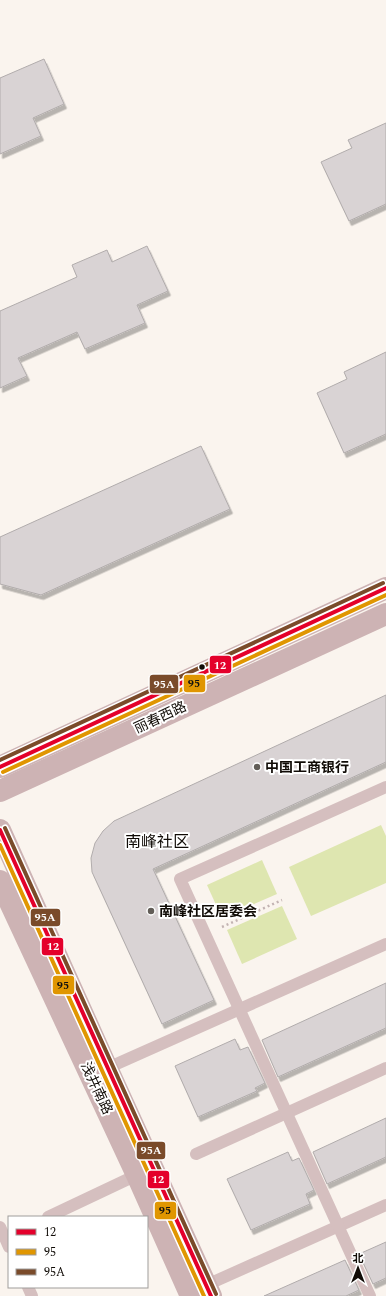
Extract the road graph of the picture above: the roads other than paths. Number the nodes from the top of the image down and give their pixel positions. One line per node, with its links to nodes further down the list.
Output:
1 (386, 588): 3 (main road, 丽春西路)
2 (386, 614): 5 (main road, 丽春西路)
3 (0, 767)
4 (386, 787): 9 (lane)
5 (0, 791)
6 (0, 830): 11 (main road, 浅井南路)
7 (0, 881): 11 (main road, 浅井南路)
8 (386, 944): 9 (lane)
9 (240, 1010): 11 (lane); 12 (lane)
10 (386, 1068): 12 (lane)
11 (99, 1072): 14 (main road, 浅井南路)
12 (286, 1113): 13 (lane); 17 (lane)
13 (196, 1154)
14 (145, 1171): 16 (lane); 18 (main road, 浅井南路)
15 (386, 1205): 17 (lane)
16 (50, 1216)
17 (338, 1227): 18 (lane); 19 (lane)
18 (200, 1293)
19 (370, 1296)

